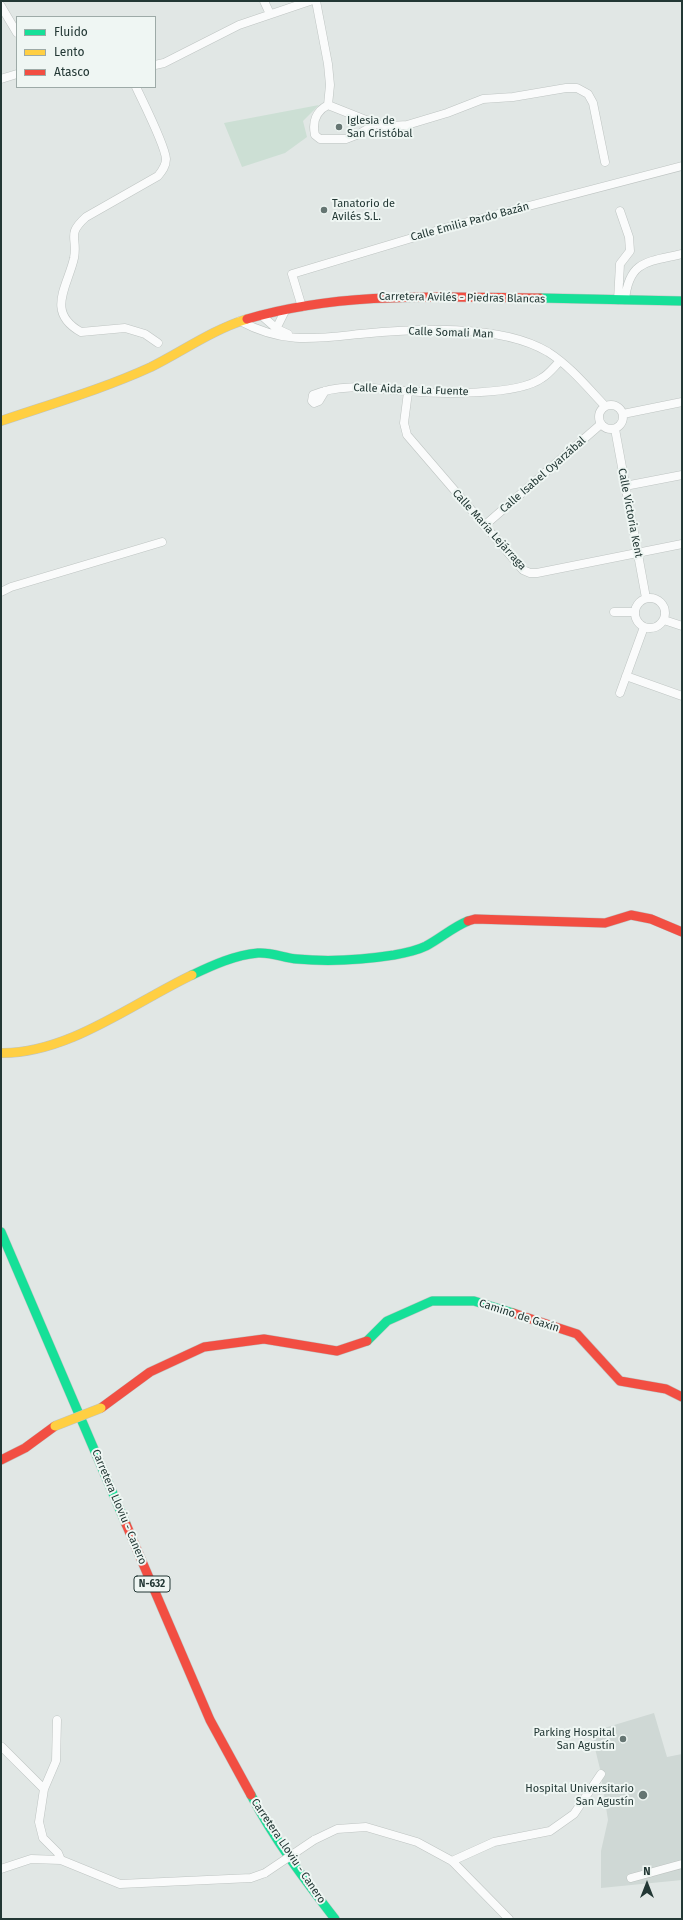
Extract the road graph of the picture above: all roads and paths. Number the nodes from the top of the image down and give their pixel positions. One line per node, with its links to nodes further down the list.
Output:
1 (264, 1): 5 (street)
2 (310, 1): 5 (street)
3 (316, 1): 11 (street)
4 (1, 6): 6 (street)
5 (270, 14): 7 (street)
6 (16, 31)
7 (156, 65)
8 (16, 74): 9 (street)
9 (1, 78)
10 (136, 88): 24 (street)
11 (328, 105): 12 (street); 12 (street)
12 (376, 124): 13 (street)
13 (605, 162)
14 (682, 166): 19 (street, Calle Emilia Pardo Bazán)
15 (620, 211): 17 (street)
16 (682, 254): 17 (street)
17 (622, 300): 18 (main road, Carretera Avilés - Piedras Blancas); 19 (main road, Carretera Avilés - Piedras Blancas)
18 (682, 301)
19 (302, 307): 20 (main road, Carretera Avilés - Piedras Blancas)
20 (285, 311): 21 (main road, Carretera Avilés - Piedras Blancas); 23 (street)
21 (261, 316): 22 (main road, Carretera Avilés - Piedras Blancas); 23 (street); 23 (street)
22 (240, 321): 23 (street, Calle Somali Man); 31 (main road, Carretera Avilés - Piedras Blancas)
23 (271, 332): 25 (street, Calle Somali Man)
24 (158, 343)
25 (560, 361): 27 (street, Calle Aida de La Fuente); 29 (street, Calle Somali Man)
26 (325, 391): 27 (street, Calle Aida de La Fuente)
27 (408, 392): 36 (street, Calle María Lejárraga)
28 (682, 402): 30 (street)
29 (605, 406): 30 (street); 32 (street)
30 (623, 414): 33 (street)
31 (1, 420)
32 (601, 424): 33 (street); 36 (street, Calle Isabel Oyarzábal)
33 (615, 429): 35 (street, Calle Victoria Kent)
34 (682, 475): 35 (street)
35 (625, 486): 39 (street, Calle Victoria Kent)
36 (484, 526): 39 (street, Calle María Lejárraga)
37 (162, 542): 40 (street)
38 (682, 544): 39 (street)
39 (638, 552): 41 (street, Calle Victoria Kent)
40 (1, 592)
41 (646, 598): 43 (street); 44 (street)
42 (614, 612): 43 (street)
43 (635, 612): 46 (street)
44 (664, 620): 45 (street); 46 (street)
45 (682, 626)
46 (644, 627): 47 (street)
47 (626, 676): 48 (street); 49 (street)
48 (620, 693)
49 (682, 696)
50 (682, 932): 51 (main road)
51 (1, 1053)
52 (1, 1232): 64 (main road, Carretera Lloviu - Canero / N-632)
53 (682, 1396): 54 (main road, Camino de Gaxín, bridge)
54 (1, 1460)
55 (57, 1720): 58 (street)
56 (2, 1747): 58 (street)
57 (601, 1774): 60 (street)
58 (44, 1790): 59 (street)
59 (61, 1860): 60 (street, bridge); 62 (street)
60 (452, 1861): 65 (street)
61 (682, 1864): 63 (street)
62 (1, 1869)
63 (631, 1878)
64 (335, 1919)
65 (508, 1919)

